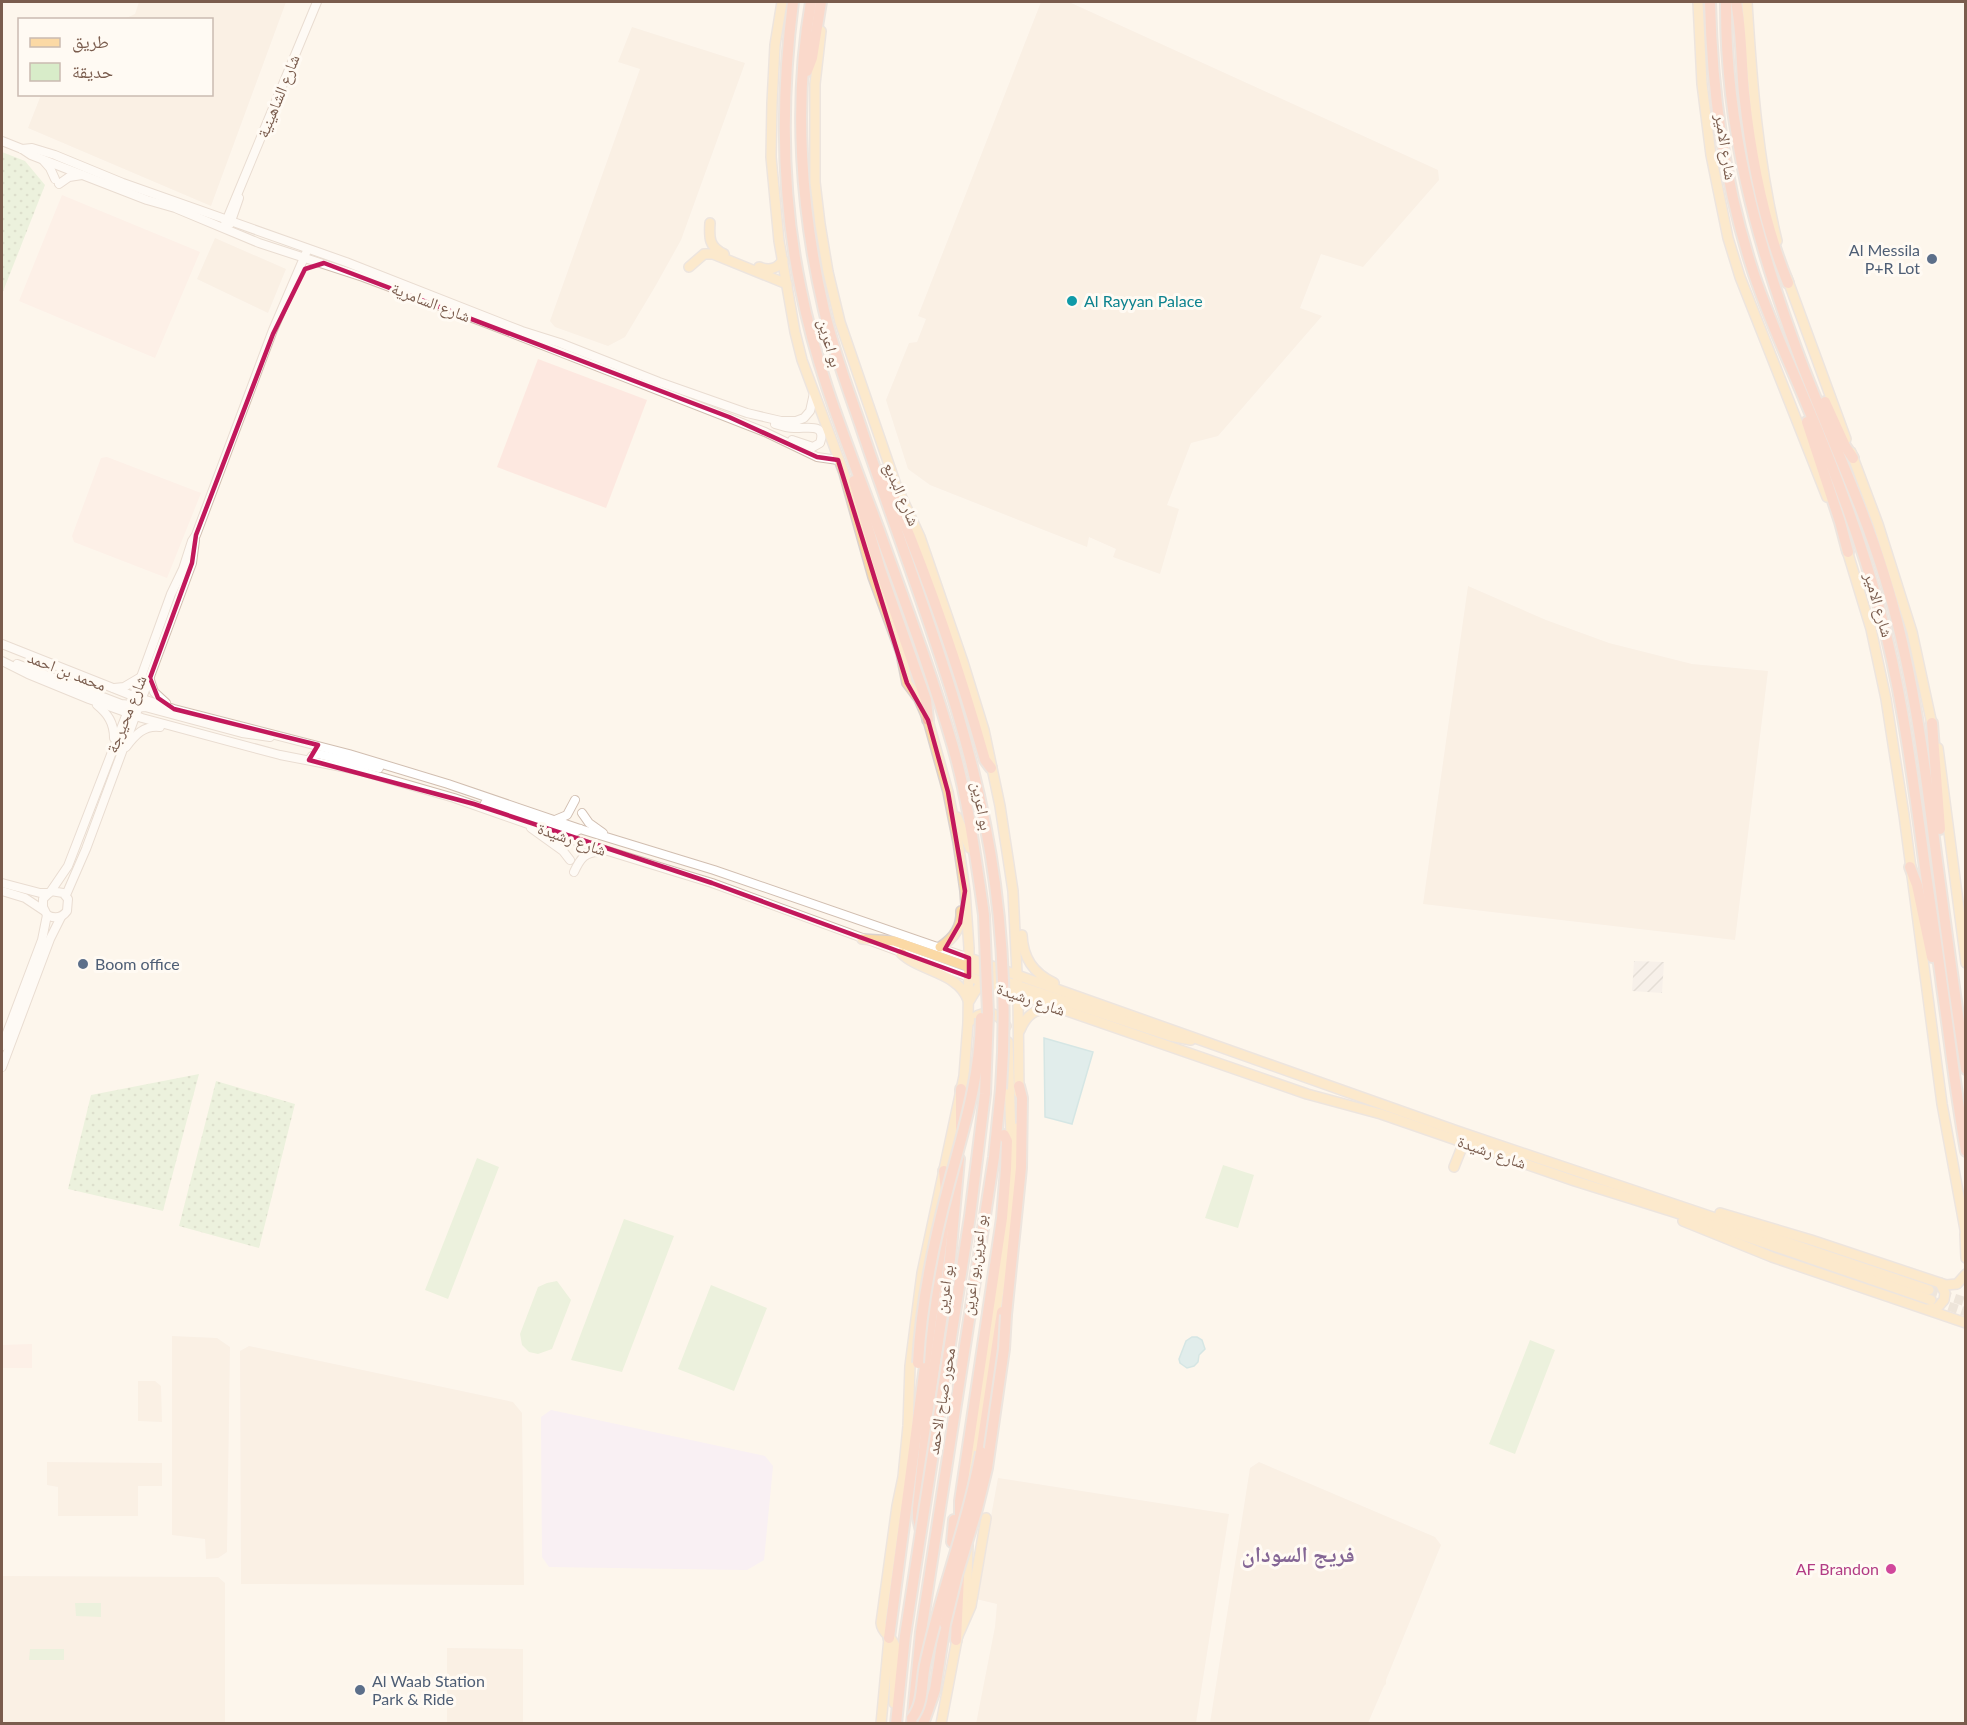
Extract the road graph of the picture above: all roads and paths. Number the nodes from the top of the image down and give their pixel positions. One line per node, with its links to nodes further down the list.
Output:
1 (317, 2): 16 (street, شارع الشاهينية)
2 (782, 2): 24 (main road)
3 (793, 2): 38 (highway, بو اعرين)
4 (811, 2): 11 (highway, بو اعرين)
5 (823, 2): 11 (highway); 58 (main road, شارع البديع)
6 (1698, 2): 40 (main road, شارع الامير)
7 (1710, 2): 33 (highway, شارع الامير)
8 (1726, 2): 31 (highway, شارع الامير)
9 (1736, 2): 28 (highway)
10 (1747, 2): 28 (main road, شارع الامير)
11 (803, 79): 36 (highway, بو اعرين)
12 (2, 141): 13 (street, شارع السامرية)
13 (22, 149): 14 (street, شارع السامرية); 17 (street, شارع السامرية)
14 (41, 159): 15 (street, شارع السامرية); 15 (street)
15 (86, 175): 20 (street, شارع السامرية)
16 (235, 204): 17 (street); 18 (street, شارع الشاهينية); 21 (street)
17 (210, 213): 18 (street, شارع السامرية)
18 (229, 220): 20 (street, شارع الشاهينية); 21 (street, شارع السامرية)
19 (710, 223): 24 (main road)
20 (224, 228): 22 (street, شارع السامرية)
21 (247, 228): 23 (street, شارع السامرية)
22 (274, 248): 23 (street, شارع السامرية); 27 (street)
23 (309, 254): 25 (street, شارع السامرية); 27 (street, شارع محيرجة); 30 (street, شارع السامرية)
24 (783, 260): 29 (main road)
25 (324, 263): 27 (street); 30 (street, شارع السامرية)
26 (689, 267): 29 (main road)
27 (302, 269): 43 (street, شارع محيرجة)
28 (1788, 283): 37 (main road, شارع الامير)
29 (787, 284): 32 (main road)
30 (434, 299): 34 (street, شارع السامرية); 35 (street, شارع السامرية)
31 (1800, 357): 37 (highway); 75 (highway, شارع الامير)
32 (814, 391): 34 (street, شارع السامرية); 39 (main road)
33 (1806, 404): 40 (highway); 94 (highway, شارع الامير)
34 (747, 413): 35 (street)
35 (765, 432): 39 (street, شارع السامرية)
36 (867, 447): 58 (highway); 107 (highway, بو اعرين, bridge)
37 (1853, 458): 52 (main road, شارع الامير)
38 (853, 459): 51 (highway); 95 (highway, بو اعرين, bridge)
39 (838, 460): 51 (main road)
40 (1848, 552): 71 (main road, شارع الامير)
41 (2, 644): 44 (street, محمد بن احمد)
42 (2, 659): 46 (street, محمد بن احمد); 49 (street)
43 (146, 677): 44 (street); 45 (street, شارع محيرجة); 47 (street, شارع محيرجة); 48 (street)
44 (110, 688): 45 (street, محمد بن احمد)
45 (133, 696): 47 (street, شارع رشيدة); 49 (street, شارع محيرجة)
46 (89, 699): 49 (street, محمد بن احمد); 55 (street)
47 (141, 703): 48 (street, شارع رشيدة); 49 (street); 50 (street, شارع محيرجة); 54 (street)
48 (174, 709): 54 (street, شارع رشيدة)
49 (128, 710): 50 (street, شارع رشيدة); 55 (street, شارع محيرجة)
50 (136, 716): 53 (street, شارع رشيدة); 56 (street, شارع محيرجة)
51 (928, 720): 62 (main road, بو اعرين)
52 (1932, 723): 75 (highway); 87 (main road, شارع الامير)
53 (183, 730): 56 (street); 57 (street, شارع رشيدة)
54 (284, 737): 59 (street, شارع رشيدة)
55 (114, 745): 79 (street, شارع محيرجة)
56 (120, 756): 80 (street, شارع محيرجة)
57 (309, 760): 59 (street); 61 (street, شارع رشيدة)
58 (991, 768): 78 (main road, شارع البديع)
59 (416, 774): 64 (street, شارع رشيدة)
60 (575, 800): 64 (street)
61 (474, 804): 65 (street, شارع رشيدة); 66 (street)
62 (952, 810): 77 (main road, بو اعرين); 88 (main road)
63 (582, 813): 69 (street)
64 (555, 820): 66 (street, شارع رشيدة)
65 (523, 822): 67 (street, شارع رشيدة); 70 (street)
66 (580, 829): 69 (street, شارع رشيدة)
67 (572, 840): 68 (street, شارع رشيدة); 72 (street)
68 (610, 852): 73 (street); 83 (street, شارع رشيدة)
69 (652, 852): 72 (street, شارع رشيدة)
70 (570, 860)
71 (1910, 867): 94 (highway); 116 (main road, شارع الامير)
72 (714, 870): 84 (street, شارع رشيدة)
73 (574, 872)
74 (2, 883): 79 (street)
75 (1941, 889): 104 (highway, شارع الامير)
76 (2, 891): 81 (street)
77 (965, 891): 84 (main road); 89 (main road, بو اعرين)
78 (1013, 891): 85 (main road, شارع البديع); 99 (main road)
79 (50, 892): 80 (street); 81 (street)
80 (66, 895): 82 (street)
81 (46, 913): 82 (street); 102 (street)
82 (61, 917): 103 (street)
83 (862, 939): 86 (street, شارع رشيدة); 89 (main road)
84 (940, 947): 89 (street, شارع رشيدة)
85 (1017, 948): 90 (main road); 93 (main road, شارع البديع)
86 (901, 953): 89 (street, شارع رشيدة); 96 (main road)
87 (1965, 963)
88 (987, 964): 89 (main road, شارع رشيدة); 90 (main road, شارع رشيدة); 91 (main road)
89 (969, 967): 91 (main road); 92 (main road, شارع رشيدة); 96 (main road, بو اعرين)
90 (1006, 971): 91 (main road); 93 (main road, شارع رشيدة)
91 (994, 977): 92 (main road); 93 (main road)
92 (984, 982): 93 (main road, شارع رشيدة); 96 (main road)
93 (1018, 984): 97 (main road, شارع رشيدة); 99 (main road, شارع رشيدة); 100 (main road); 101 (main road)
94 (1943, 988): 111 (highway, شارع الامير)
95 (988, 996): 125 (highway, bridge); 127 (highway, بو اعرين, bridge)
96 (969, 1002): 98 (main road, بو اعرين)
97 (1057, 1008): 100 (main road); 109 (main road, شارع رشيدة)
98 (968, 1023): 106 (main road, بو اعرين); 110 (main road)
99 (1150, 1023): 101 (main road, شارع رشيدة)
100 (1019, 1032): 105 (main road)
101 (1202, 1040): 114 (main road, شارع رشيدة)
102 (2, 1046)
103 (2, 1067)
104 (1965, 1069)
105 (1019, 1086): 110 (main road); 119 (highway)
106 (962, 1089): 113 (main road, بو اعرين); 127 (highway)
107 (1001, 1089): 108 (highway, بو اعرين); 132 (highway, محور صباح الاحمد)
108 (1004, 1135): 128 (highway, بو اعرين,بو اعرين, bridge); 130 (highway)
109 (1464, 1142): 112 (main road); 115 (main road, شارع رشيدة)
110 (1016, 1150): 126 (main road)
111 (1965, 1151)
112 (1454, 1167)
113 (944, 1171): 125 (highway); 129 (main road, بو اعرين)
114 (1676, 1205): 120 (main road); 121 (main road, شارع رشيدة)
115 (1655, 1207): 122 (main road, شارع رشيدة); 123 (main road)
116 (1965, 1235): 117 (main road, شارع الامير)
117 (1965, 1258)
118 (1965, 1274): 120 (main road)
119 (1009, 1276): 128 (highway, bridge); 132 (highway, bridge)
120 (1940, 1283): 123 (main road)
121 (1929, 1290)
122 (1931, 1300)
123 (1923, 1309): 124 (main road)
124 (1965, 1323)
125 (914, 1457): 129 (highway)
126 (967, 1518): 130 (main road); 130 (main road)
127 (921, 1531): 131 (highway, بو اعرين)
128 (945, 1624): 135 (highway)
129 (890, 1638): 131 (main road); 134 (main road)
130 (956, 1640): 133 (main road)
131 (896, 1720)
132 (912, 1721)
133 (941, 1723)
134 (881, 1724)
135 (923, 1724)

